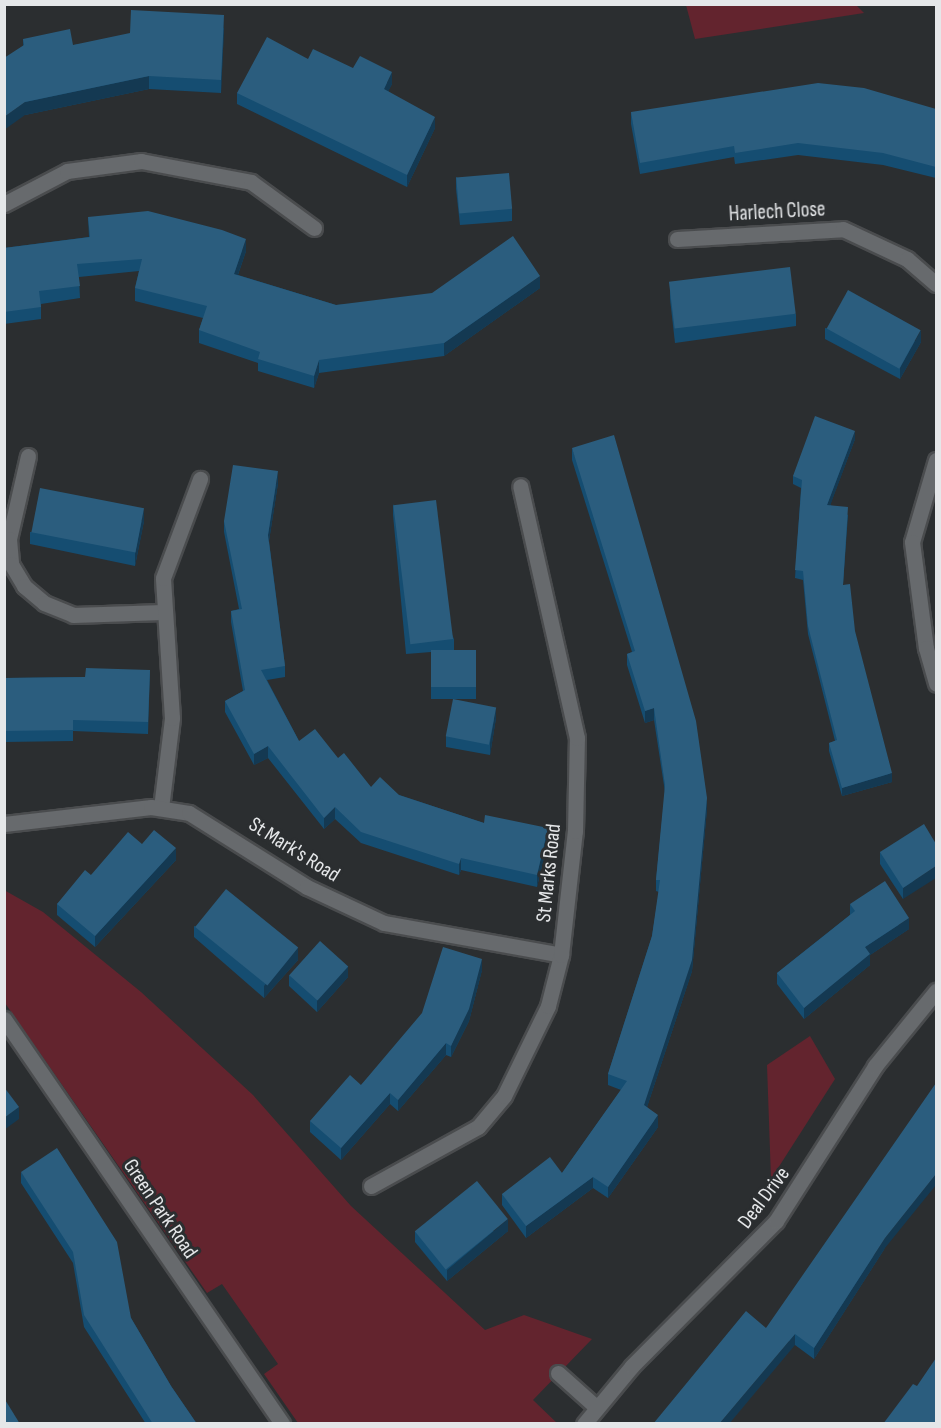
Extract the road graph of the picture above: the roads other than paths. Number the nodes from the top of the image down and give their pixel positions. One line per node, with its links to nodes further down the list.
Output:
1 (4, 204): 2 (street)
2 (314, 228)
3 (677, 239): 4 (street, Harlech Close)
4 (936, 284)
5 (28, 456): 9 (street)
6 (936, 460): 10 (street)
7 (200, 479): 9 (street)
8 (520, 486): 13 (street, St Marks Road)
9 (163, 612): 11 (street)
10 (936, 684)
11 (161, 808): 12 (street, St Mark's Road); 13 (street, St Mark's Road)
12 (4, 824)
13 (561, 955): 16 (street, St Marks Road)
14 (936, 991): 18 (street, Deal Drive)
15 (4, 1018): 19 (street, Green Park Road)
16 (370, 1186)
17 (558, 1373): 18 (street)
18 (596, 1407): 20 (street, Deal Drive)
19 (282, 1424)
20 (584, 1424)

